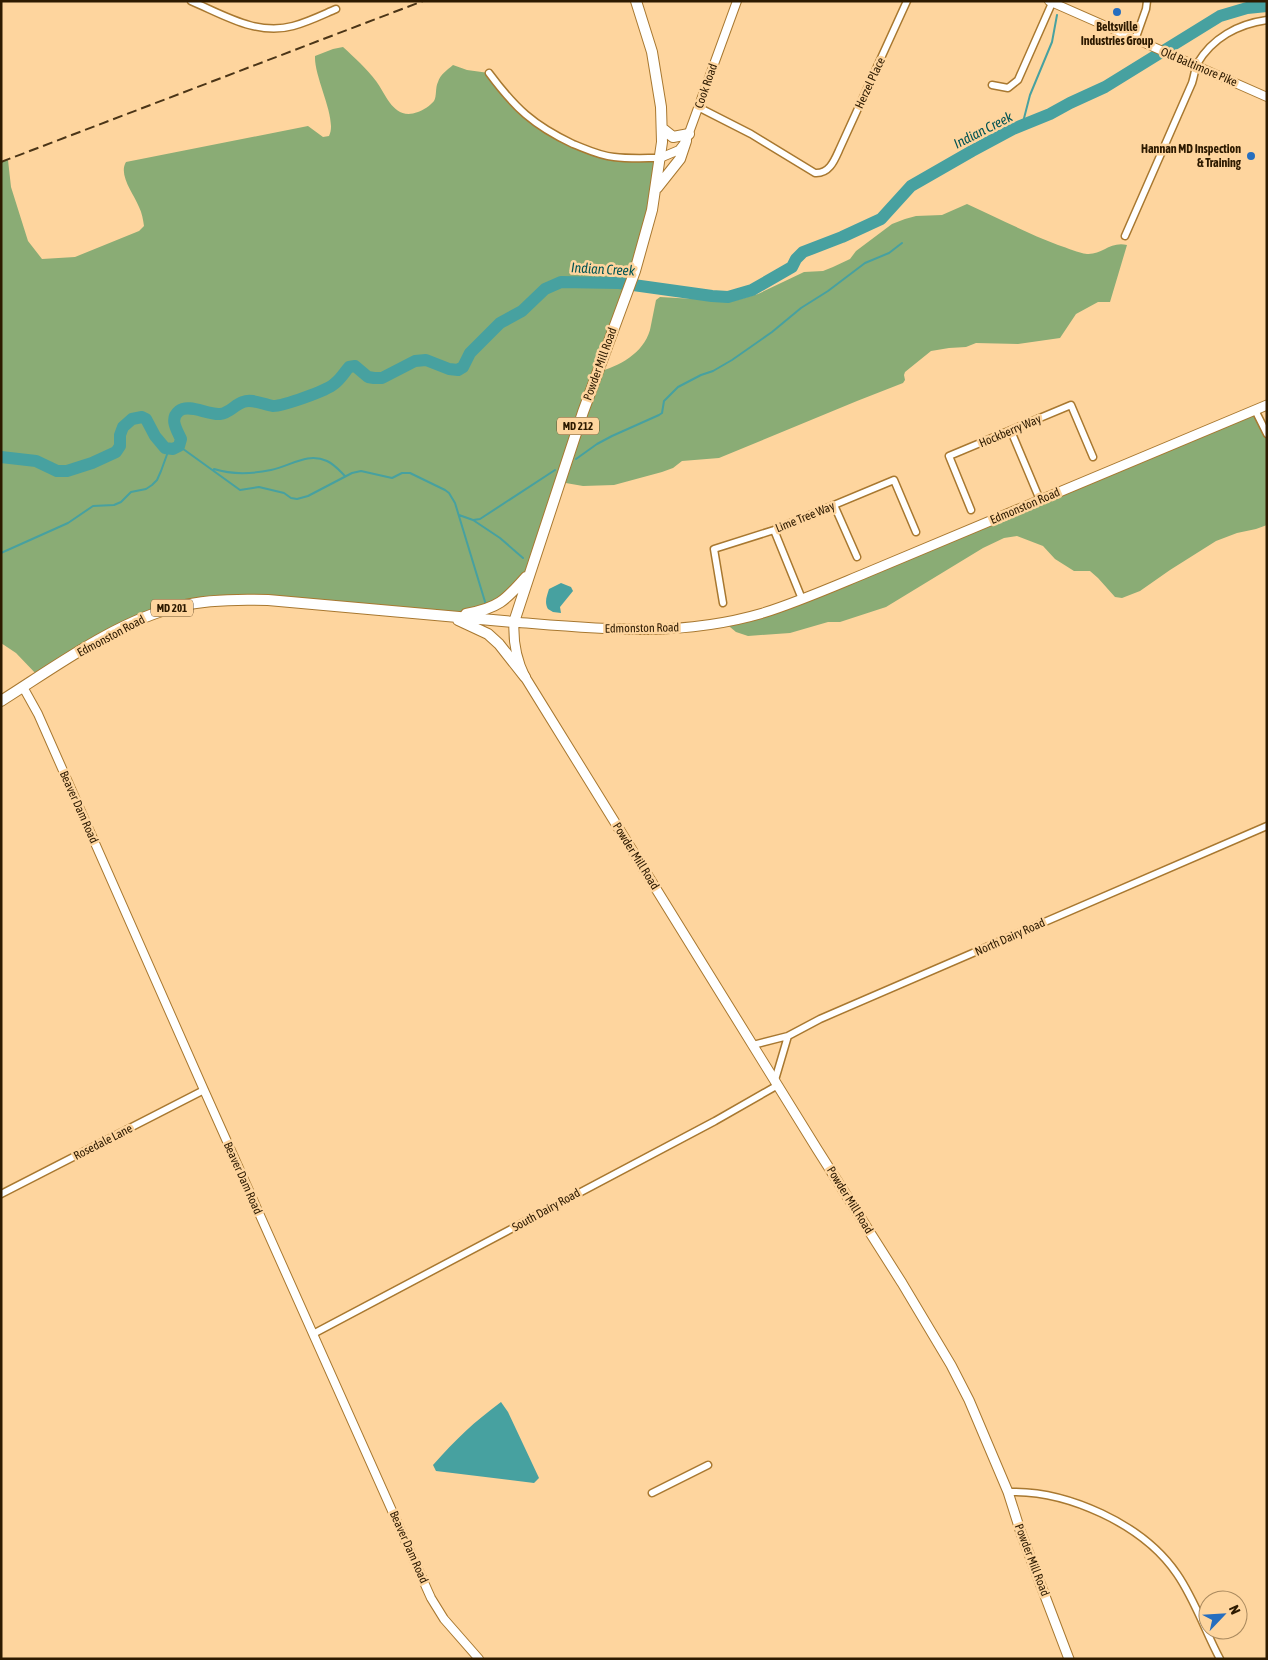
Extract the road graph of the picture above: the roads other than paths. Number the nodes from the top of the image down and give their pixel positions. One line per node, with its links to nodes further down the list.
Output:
1 (191, 1): 7 (street)
2 (636, 1): 15 (main road, Powder Mill Road / MD 212)
3 (737, 1): 14 (street, Cook Road)
4 (907, 1): 14 (street, Herzel Place)
5 (1147, 1): 9 (street)
6 (1050, 2): 9 (street, Old Baltimore Pike); 12 (street)
7 (336, 9)
8 (1267, 20): 10 (street)
9 (1135, 40): 10 (street, Old Baltimore Pike)
10 (1196, 66): 13 (street, Old Baltimore Pike); 19 (street)
11 (489, 73): 17 (street)
12 (992, 85)
13 (1267, 97)
14 (698, 107): 16 (street, Cook Road)
15 (663, 129): 16 (main road); 17 (main road, Powder Mill Road / MD 212)
16 (688, 137): 17 (street); 18 (main road)
17 (660, 158): 18 (main road, Powder Mill Road / MD 212)
18 (656, 188): 31 (main road, Powder Mill Road / MD 212)
19 (1125, 236)
20 (1267, 405): 21 (main road, Edmonston Road)
21 (1256, 410): 23 (street); 25 (main road, Edmonston Road)
22 (1010, 431): 24 (street, Hockberry Way); 25 (street); 27 (street, Hockberry Way)
23 (1267, 434)
24 (1093, 457)
25 (1040, 500): 32 (main road, Edmonston Road)
26 (834, 504): 28 (street, Lime Tree Way); 29 (street, Lime Tree Way); 30 (street)
27 (971, 510)
28 (774, 530): 32 (street); 33 (street, Lime Tree Way)
29 (916, 532)
30 (857, 557)
31 (529, 575): 34 (main road); 35 (main road, Powder Mill Road / MD 212)
32 (802, 599): 35 (main road, Edmonston Road)
33 (723, 603)
34 (453, 617): 35 (main road, Edmonston Road / MD 201); 36 (main road); 37 (main road, Edmonston Road / MD 201)
35 (514, 622): 36 (main road, Powder Mill Road)
36 (525, 677): 41 (main road, Powder Mill Road)
37 (23, 687): 38 (main road, Edmonston Road / MD 201); 43 (street, Beaver Dam Road)
38 (1, 701)
39 (1267, 826): 40 (street, North Dairy Road)
40 (788, 1036): 41 (street, North Dairy Road); 42 (street)
41 (753, 1045): 42 (main road, Powder Mill Road)
42 (777, 1083): 45 (street, South Dairy Road); 48 (main road, Powder Mill Road)
43 (204, 1090): 44 (street, Rosedale Lane); 45 (street, Beaver Dam Road)
44 (1, 1194)
45 (313, 1334): 49 (street, Beaver Dam Road)
46 (708, 1465): 47 (street)
47 (652, 1492)
48 (1008, 1492): 50 (main road, Powder Mill Road); 51 (street)
49 (479, 1659)
50 (1069, 1659)
51 (1220, 1659)

